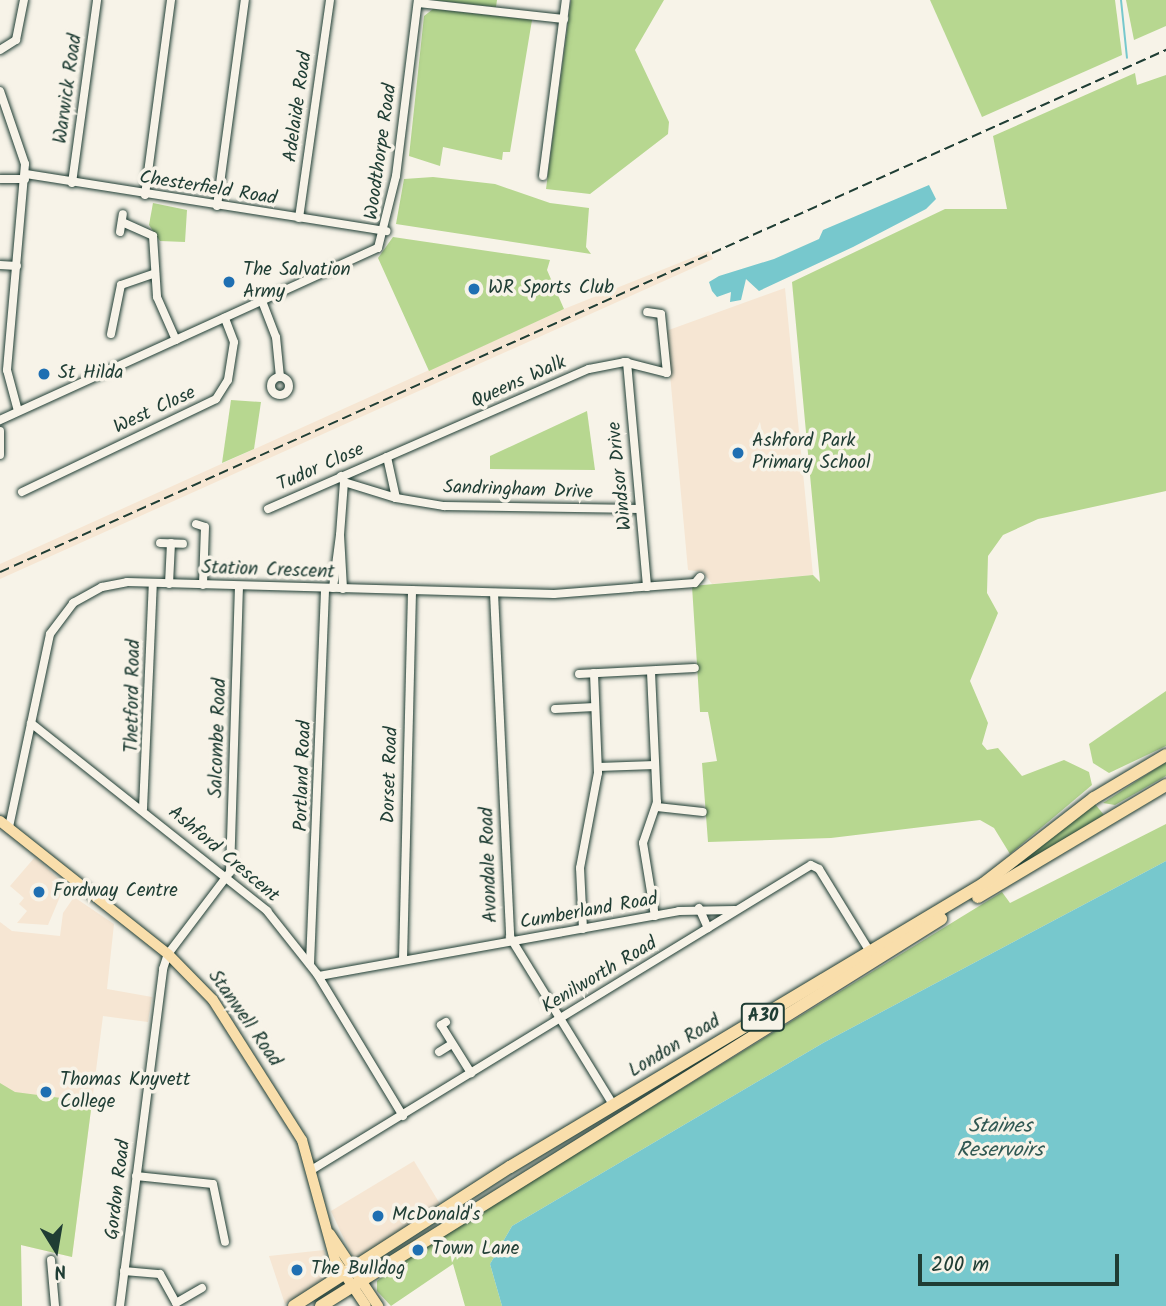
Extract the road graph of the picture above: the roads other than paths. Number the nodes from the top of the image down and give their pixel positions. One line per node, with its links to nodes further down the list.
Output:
1 (24, 0): 11 (street)
2 (97, 0): 16 (street, Warwick Road)
3 (171, 0): 17 (street)
4 (245, 0): 18 (street)
5 (330, 0): 19 (street, Adelaide Road)
6 (499, 0): 9 (street)
7 (566, 0): 10 (street)
8 (418, 2): 9 (street); 21 (street, Woodthorpe Road)
9 (498, 12): 10 (street)
10 (564, 19): 14 (street)
11 (0, 50)
12 (0, 90): 13 (street)
13 (25, 176): 15 (street, Chesterfield Road); 16 (street, Chesterfield Road); 23 (street)
14 (543, 176)
15 (0, 178)
16 (72, 183): 17 (street, Chesterfield Road)
17 (145, 195): 18 (street, Chesterfield Road)
18 (217, 206): 19 (street, Chesterfield Road)
19 (299, 218): 21 (street, Chesterfield Road)
20 (122, 223): 24 (street)
21 (387, 232): 25 (street, Woodthorpe Road)
22 (0, 265): 23 (street)
23 (17, 266): 30 (street)
24 (155, 273): 28 (street); 29 (street)
25 (262, 301): 27 (street, Woodthorpe Road); 32 (street)
26 (647, 312): 31 (street, Queens Walk)
27 (225, 318): 29 (street, Woodthorpe Road); 39 (street, West Close)
28 (111, 334)
29 (176, 340): 33 (street, Woodthorpe Road)
30 (4, 351): 33 (street)
31 (627, 362): 37 (street, Queens Walk); 42 (street, Windsor Drive)
32 (280, 377)
33 (17, 408): 34 (street)
34 (0, 420)
35 (0, 431): 36 (street)
36 (0, 455)
37 (387, 457): 38 (street, Tudor Close); 40 (street)
38 (343, 479): 40 (street, Sandringham Drive); 41 (street, Tudor Close); 53 (street, Portland Road)
39 (28, 491)
40 (396, 498): 42 (street, Sandringham Drive)
41 (268, 509)
42 (640, 509): 52 (street, Windsor Drive)
43 (196, 524): 50 (street)
44 (160, 543): 45 (street)
45 (170, 543): 46 (street); 49 (street)
46 (183, 544)
47 (700, 577): 52 (street, Station Crescent)
48 (153, 583): 49 (street, Station Crescent); 62 (street, Station Crescent); 69 (street, Thetford Road)
49 (169, 584): 50 (street, Station Crescent)
50 (203, 585): 51 (street, Station Crescent)
51 (239, 586): 53 (street, Station Crescent); 72 (street, Salcombe Road)
52 (647, 587): 55 (street, Station Crescent)
53 (334, 589): 54 (street, Station Crescent); 82 (street, Portland Road)
54 (412, 590): 55 (street, Station Crescent); 81 (street, Dorset Road)
55 (494, 593): 78 (street, Avondale Road)
56 (695, 668): 57 (street)
57 (651, 671): 58 (street); 64 (street)
58 (594, 673): 59 (street); 60 (street)
59 (579, 674)
60 (595, 708): 61 (street); 65 (street)
61 (555, 709)
62 (31, 723): 69 (street, Ashford Crescent); 71 (street, Station Crescent)
63 (1166, 755): 67 (highway, London Road / A30)
64 (655, 765): 65 (street); 68 (street)
65 (598, 767): 77 (street)
66 (1166, 783): 67 (highway, A30); 97 (highway, A30)
67 (1100, 794): 79 (highway, London Road / A30)
68 (657, 807): 70 (street); 75 (street)
69 (143, 809): 72 (street, Ashford Crescent)
70 (703, 812)
71 (5, 824): 80 (main road, Stanwell Road)
72 (229, 876): 80 (street); 82 (street, Ashford Crescent)
73 (699, 908): 74 (street, Cumberland Road); 75 (street, Cumberland Road); 76 (street)
74 (735, 910): 76 (street, Kenilworth Road); 79 (street, Kenilworth Road)
75 (655, 916): 77 (street, Cumberland Road)
76 (708, 928): 84 (street, Kenilworth Road)
77 (583, 929): 78 (street, Cumberland Road)
78 (512, 941): 81 (street, Cumberland Road); 84 (street, Avondale Road)
79 (870, 952): 89 (highway, London Road / A30)
80 (168, 954): 91 (main road, Stanwell Road); 92 (street, Gordon Road)
81 (403, 961): 83 (street, Cumberland Road)
82 (310, 964): 83 (street, Ashford Crescent)
83 (319, 976): 90 (street, Ashford Crescent)
84 (561, 1019): 88 (street, Kenilworth Road); 89 (street, Avondale Road)
85 (446, 1022): 86 (street)
86 (452, 1044): 87 (street); 88 (street)
87 (439, 1052)
88 (471, 1073): 90 (street, Kenilworth Road)
89 (614, 1106): 96 (highway, London Road / A30)
90 (403, 1116): 91 (street, Kenilworth Road)
91 (313, 1169): 96 (main road, Stanwell Road)
92 (136, 1176): 93 (street); 95 (street, Gordon Road)
93 (225, 1242)
94 (51, 1260): 99 (street)
95 (124, 1271): 98 (street); 100 (street, Gordon Road)
96 (348, 1273): 97 (main road, Stanwell Road); 101 (highway, A30)
97 (355, 1285): 102 (highway, A30); 103 (main road); 104 (main road)
98 (202, 1288)
99 (55, 1306)
100 (120, 1306)
101 (294, 1306)
102 (321, 1306)
103 (366, 1306)
104 (378, 1306)

